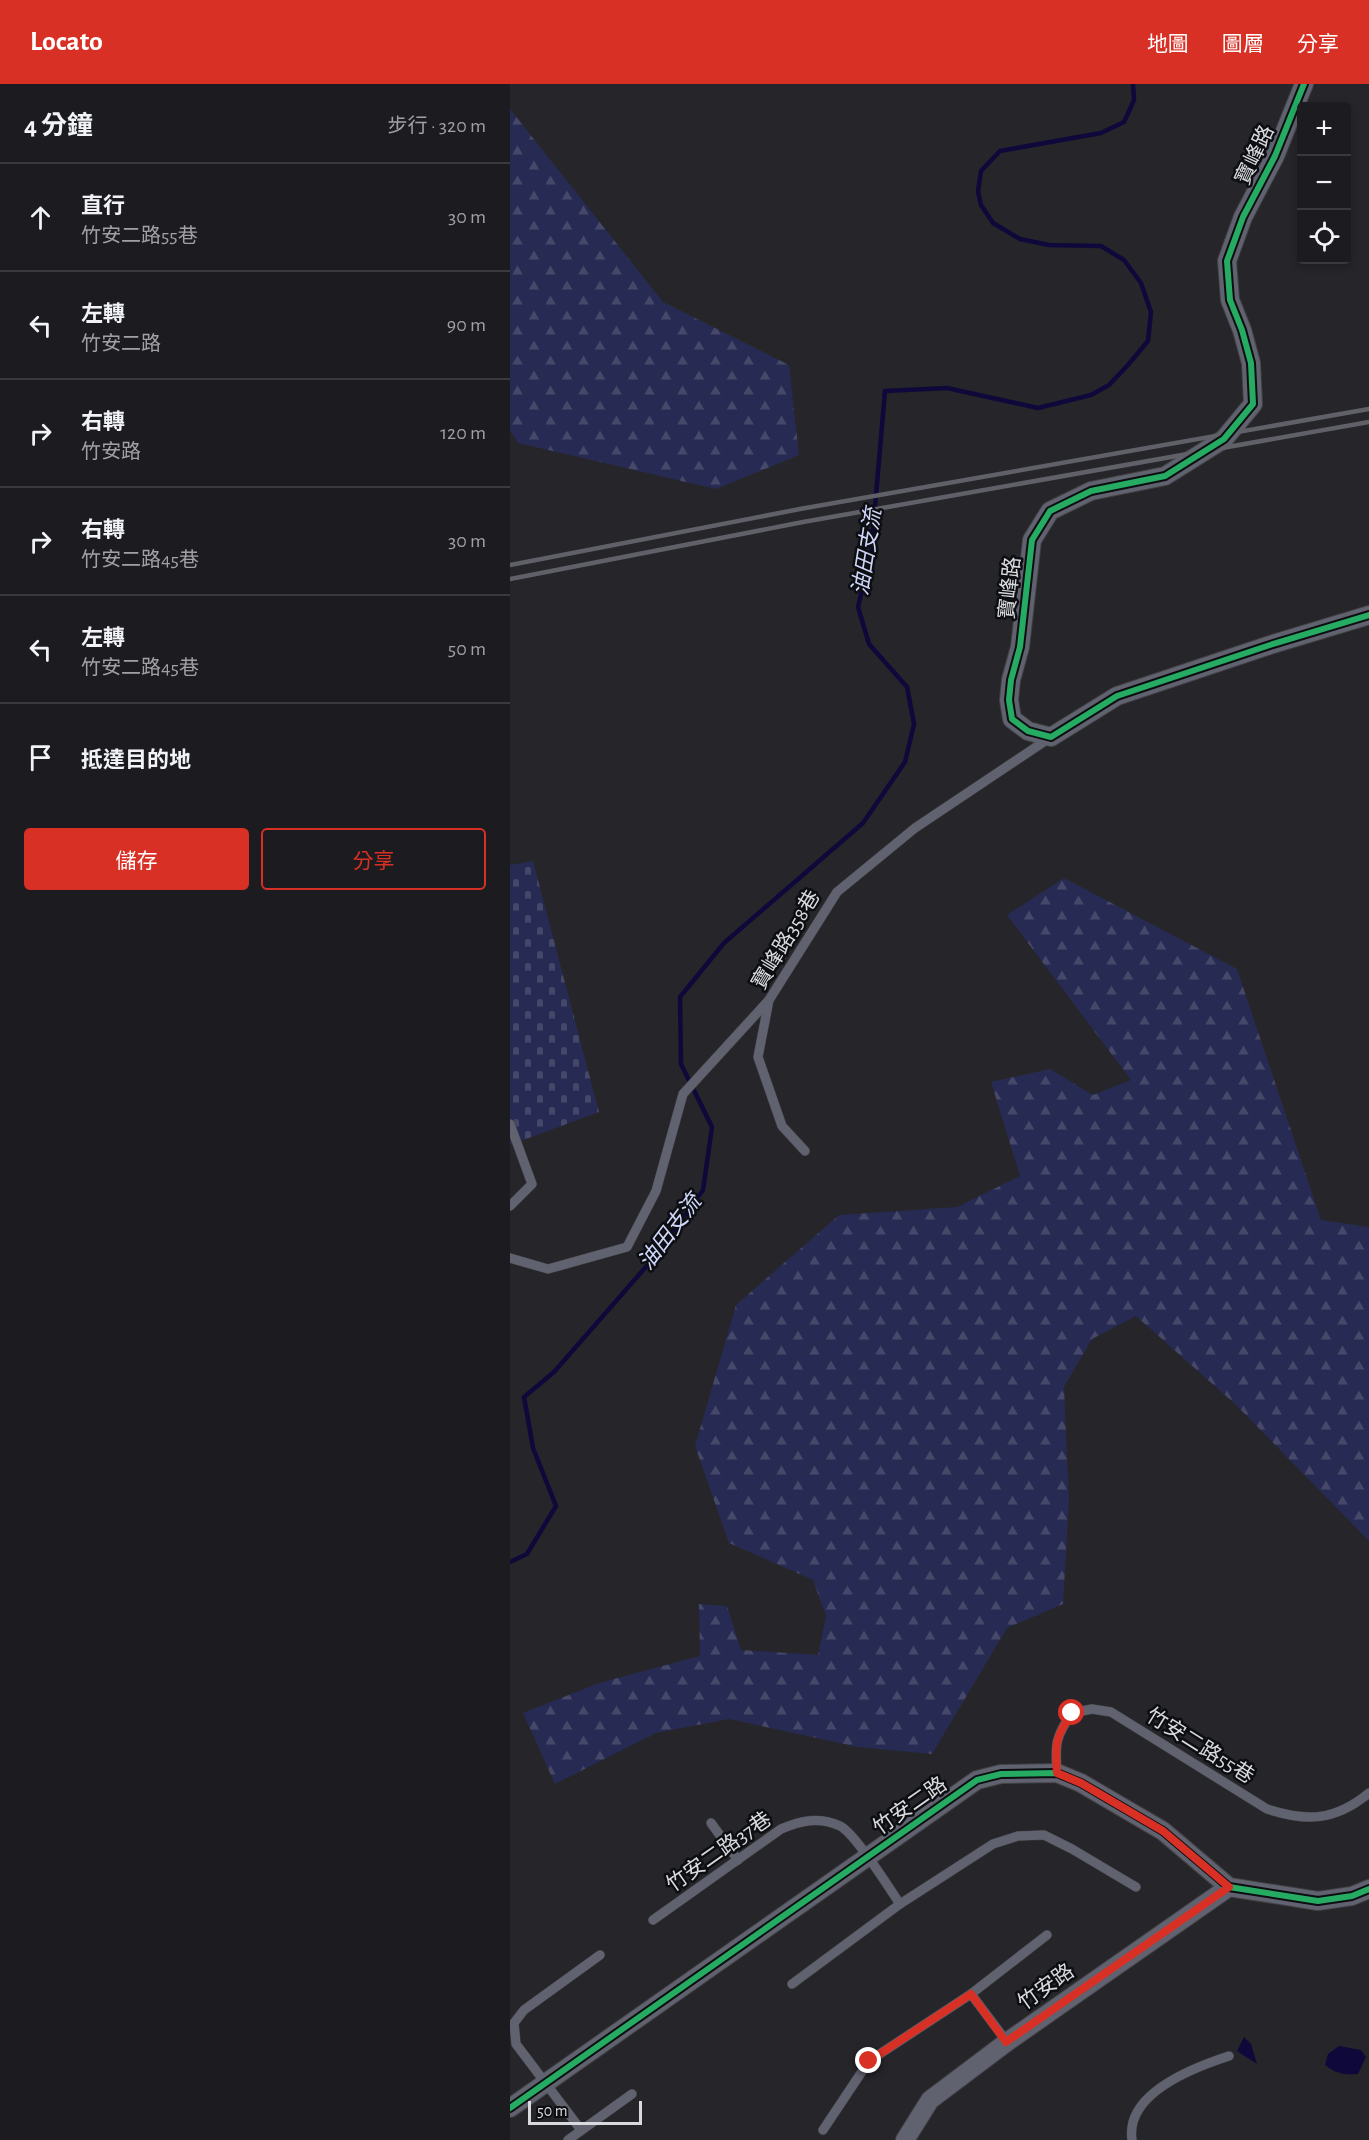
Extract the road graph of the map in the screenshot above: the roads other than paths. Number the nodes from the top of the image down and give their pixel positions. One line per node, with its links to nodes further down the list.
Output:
1 (1304, 84): 3 (street, 寶峰路)
2 (1369, 615): 3 (street)
3 (1051, 737): 4 (lane, 寶峰路358巷)
4 (769, 1000): 6 (lane, 寶峰路358巷); 8 (lane)
5 (510, 1124): 7 (lane)
6 (805, 1151)
7 (510, 1206)
8 (510, 1258)
9 (1057, 1773): 10 (lane, 竹安二路55巷); 12 (street, 竹安二路); 15 (street, 竹安二路)
10 (1369, 1793)
11 (711, 1823): 13 (lane)
12 (867, 1856): 13 (lane, 竹安二路37巷); 17 (lane, 竹安二路37巷); 26 (street, 竹安二路)
13 (738, 1860): 18 (lane, 竹安二路37巷)
14 (1136, 1887): 17 (lane)
15 (1229, 1887): 16 (street); 23 (street, 竹安路)
16 (1369, 1889)
17 (900, 1904): 21 (lane)
18 (653, 1920)
19 (1047, 1935): 22 (lane)
20 (600, 1955): 24 (lane)
21 (792, 1984)
22 (971, 1994): 23 (lane); 30 (lane)
23 (1006, 2042): 32 (street, 竹安路)
24 (513, 2046): 26 (lane)
25 (1229, 2056): 33 (lane)
26 (545, 2084): 28 (street, 竹安二路); 29 (lane)
27 (632, 2094): 29 (lane)
28 (510, 2108)
29 (581, 2130): 31 (lane)
30 (823, 2130)
31 (568, 2140)
32 (905, 2140)
33 (1132, 2140)

